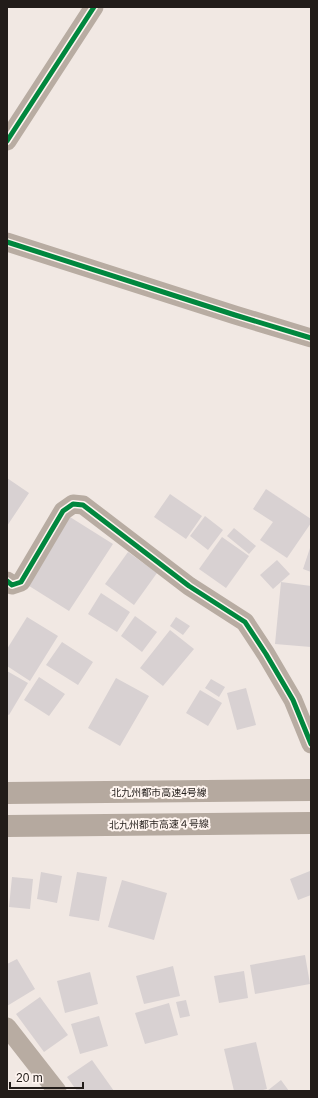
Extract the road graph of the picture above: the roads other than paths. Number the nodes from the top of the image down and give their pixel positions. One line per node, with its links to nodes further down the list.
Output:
1 (94, 7): 2 (street)
2 (7, 141)
3 (7, 242): 4 (street)
4 (311, 338)
5 (7, 581): 6 (street)
6 (311, 744)
7 (311, 790): 8 (highway, 北九州都市高速4号線)
8 (7, 793)
9 (311, 823): 10 (highway, 北九州都市高速４号線)
10 (7, 826)
11 (7, 1027): 12 (street)
12 (58, 1091)

